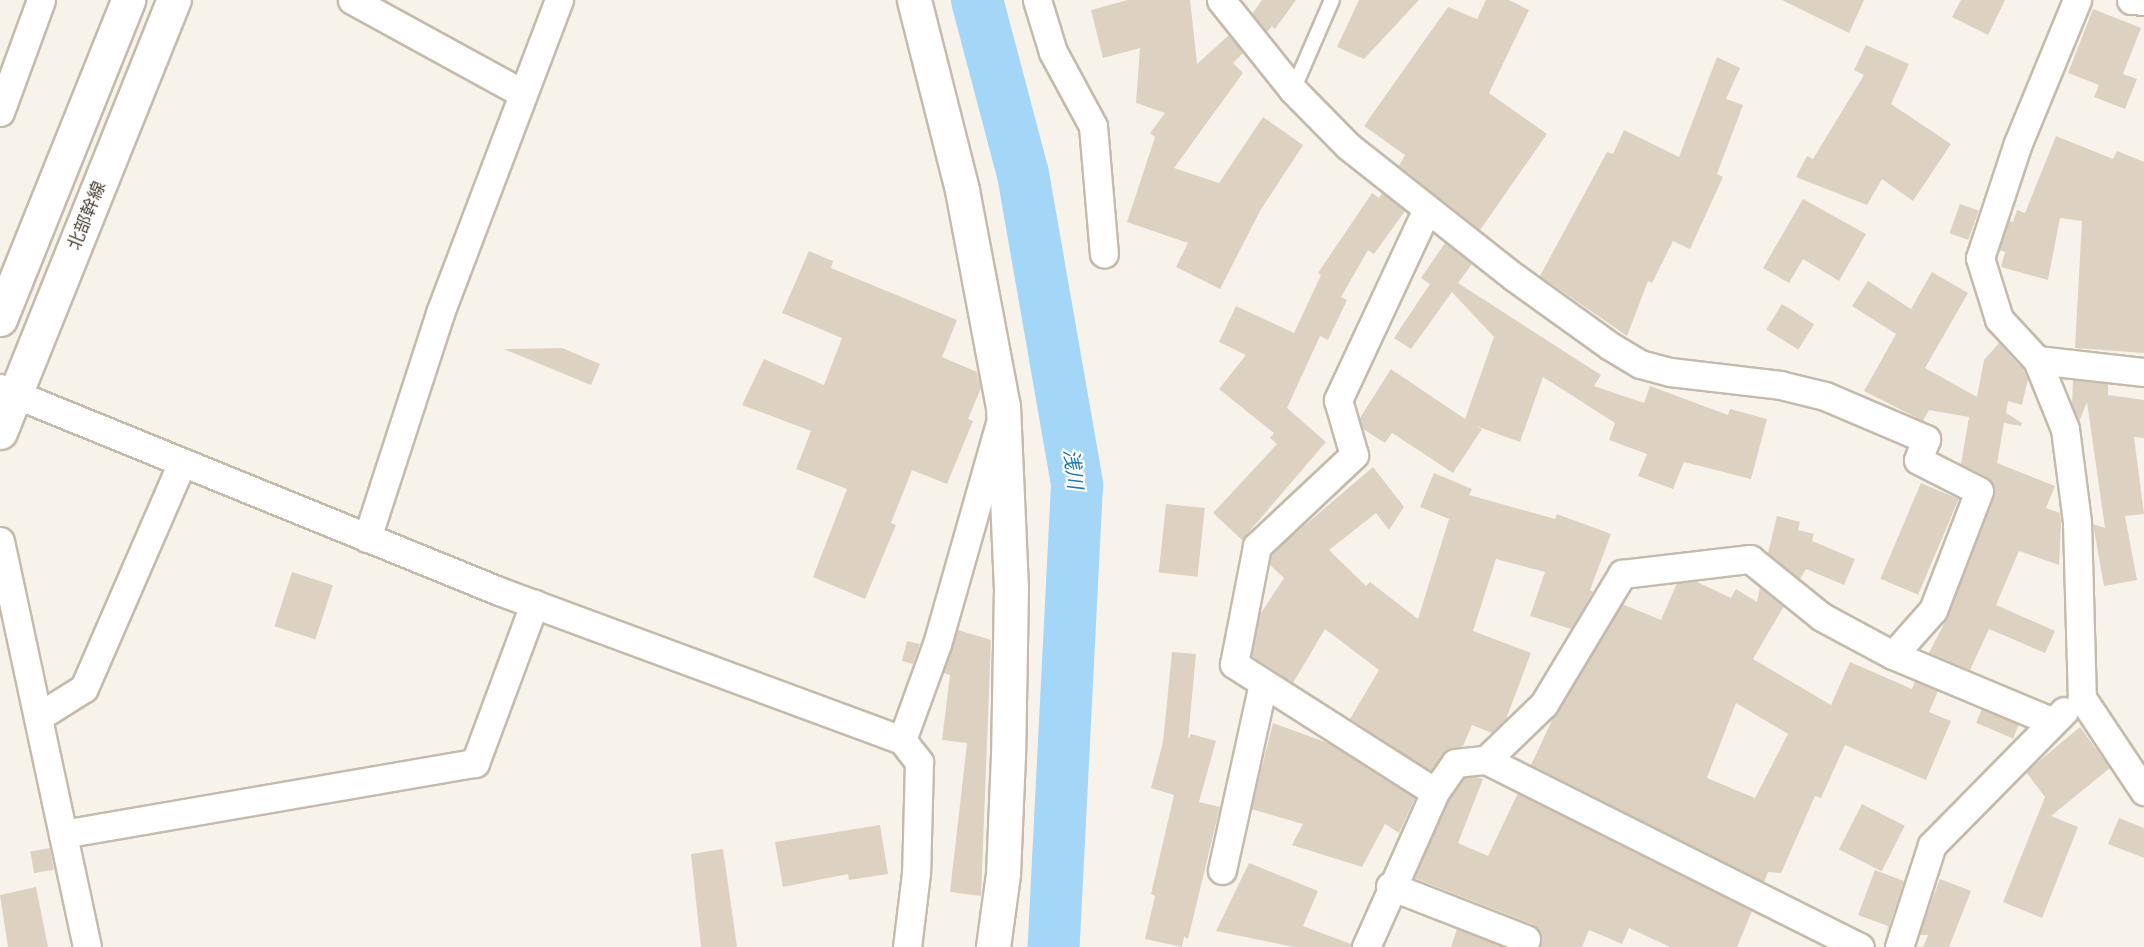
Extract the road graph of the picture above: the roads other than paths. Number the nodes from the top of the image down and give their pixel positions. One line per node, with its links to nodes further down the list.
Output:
1 (41, 0): 15 (street)
2 (128, 0): 18 (street)
3 (174, 0): 21 (street, 北部幹線)
4 (352, 0): 14 (street)
5 (559, 0): 14 (street)
6 (914, 0): 22 (street)
7 (1037, 0): 17 (street)
8 (1221, 0): 13 (street)
9 (1332, 0): 13 (lane)
10 (2078, 0): 19 (street)
11 (2131, 0): 12 (street)
12 (2144, 1)
13 (1293, 90): 16 (street)
14 (522, 93): 25 (street)
15 (0, 112)
16 (1427, 209): 28 (street); 29 (street)
17 (1104, 254)
18 (0, 318)
19 (2037, 360): 20 (street); 30 (street)
20 (2144, 372)
21 (8, 391): 23 (street, 北部幹線); 24 (street)
22 (1003, 411): 33 (street); 43 (street)
23 (0, 432)
24 (182, 463): 25 (street); 31 (street)
25 (367, 538): 27 (street)
26 (0, 541): 31 (street)
27 (534, 604): 33 (street); 37 (street)
28 (1893, 655): 32 (street); 34 (street)
29 (1263, 683): 36 (street); 38 (street)
30 (2082, 698): 32 (street); 35 (street)
31 (38, 717): 37 (street)
32 (2050, 721): 46 (street)
33 (902, 740): 42 (street)
34 (1486, 760): 36 (street); 45 (street)
35 (2144, 791)
36 (1435, 792): 39 (street)
37 (63, 834): 41 (street)
38 (1222, 870)
39 (1390, 886): 40 (street); 44 (street)
40 (1526, 939)
41 (87, 947)
42 (907, 947)
43 (993, 947)
44 (1365, 947)
45 (1860, 947)
46 (1899, 947)

